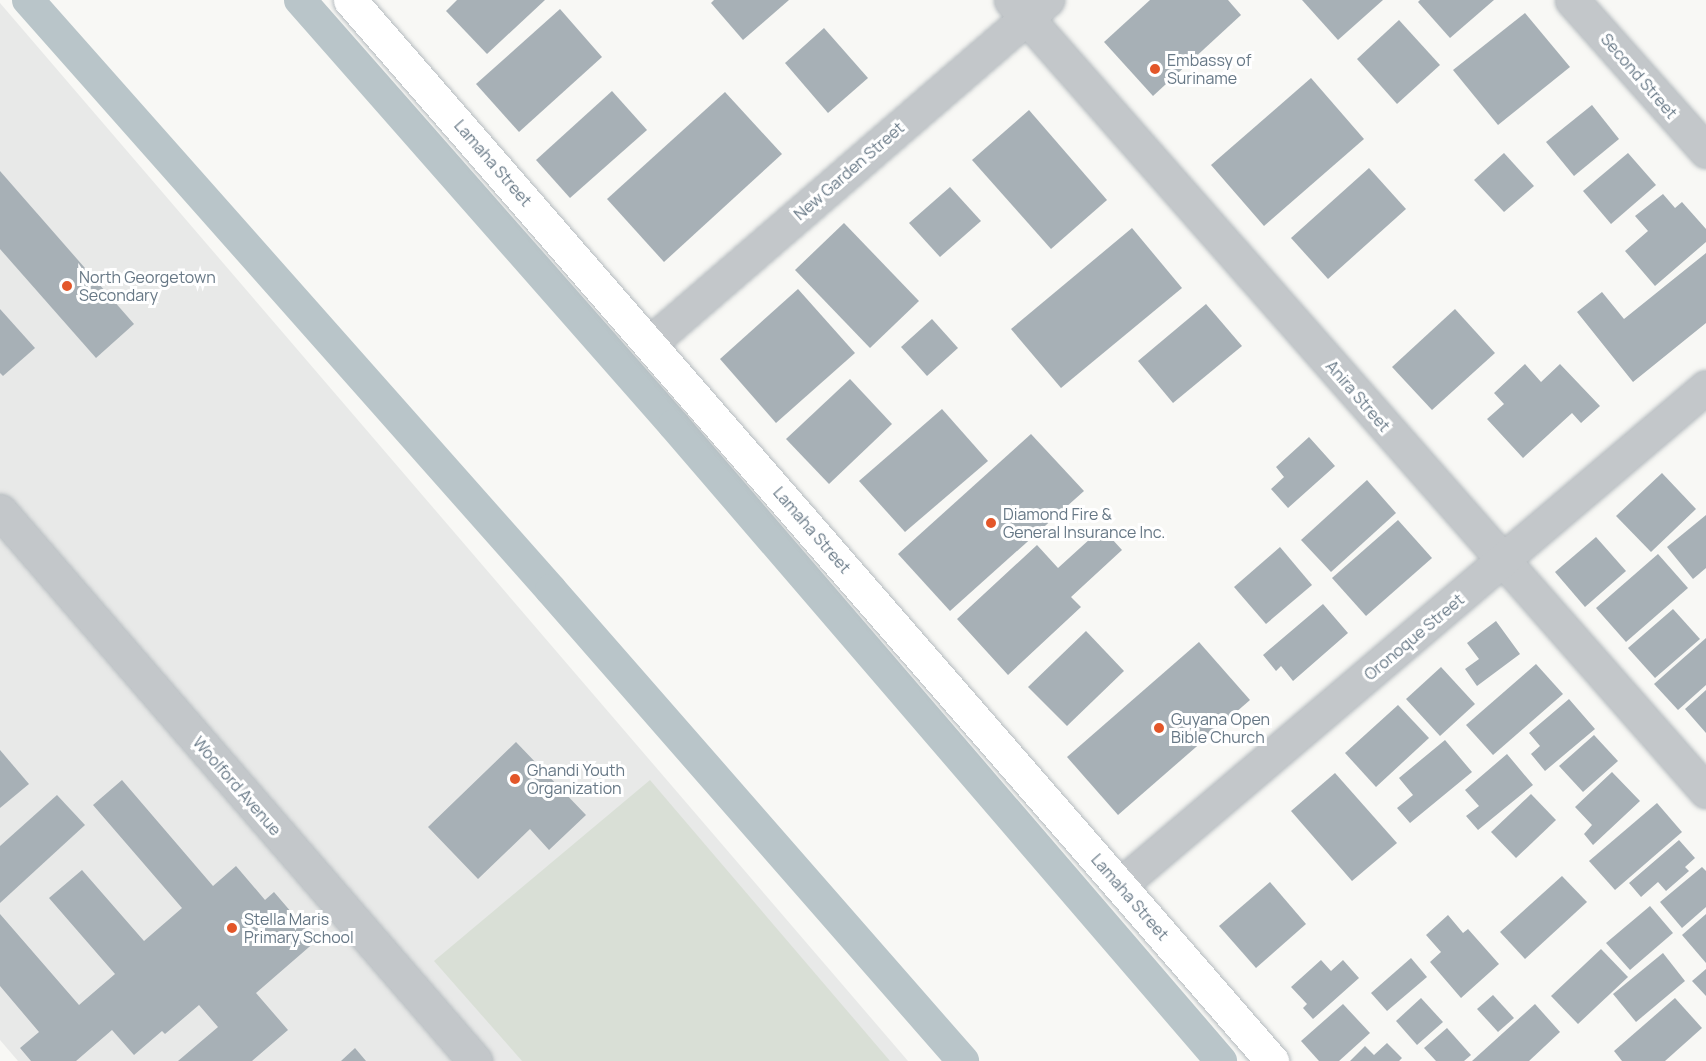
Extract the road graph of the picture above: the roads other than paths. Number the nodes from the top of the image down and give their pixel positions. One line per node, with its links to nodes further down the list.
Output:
1 (350, 0): 5 (street, Lamaha Street)
2 (1572, 0): 4 (street, Second Street)
3 (1028, 6): 5 (street, New Garden Street); 8 (street, Anira Street)
4 (1706, 152)
5 (650, 343): 10 (street, Lamaha Street)
6 (1706, 387): 8 (street, Oronoque Street)
7 (0, 511): 11 (street, Woolford Avenue)
8 (1504, 561): 9 (street, Anira Street); 10 (street, Oronoque Street)
9 (1706, 791)
10 (1119, 886): 12 (street, Lamaha Street)
11 (475, 1061)
12 (1272, 1061)

